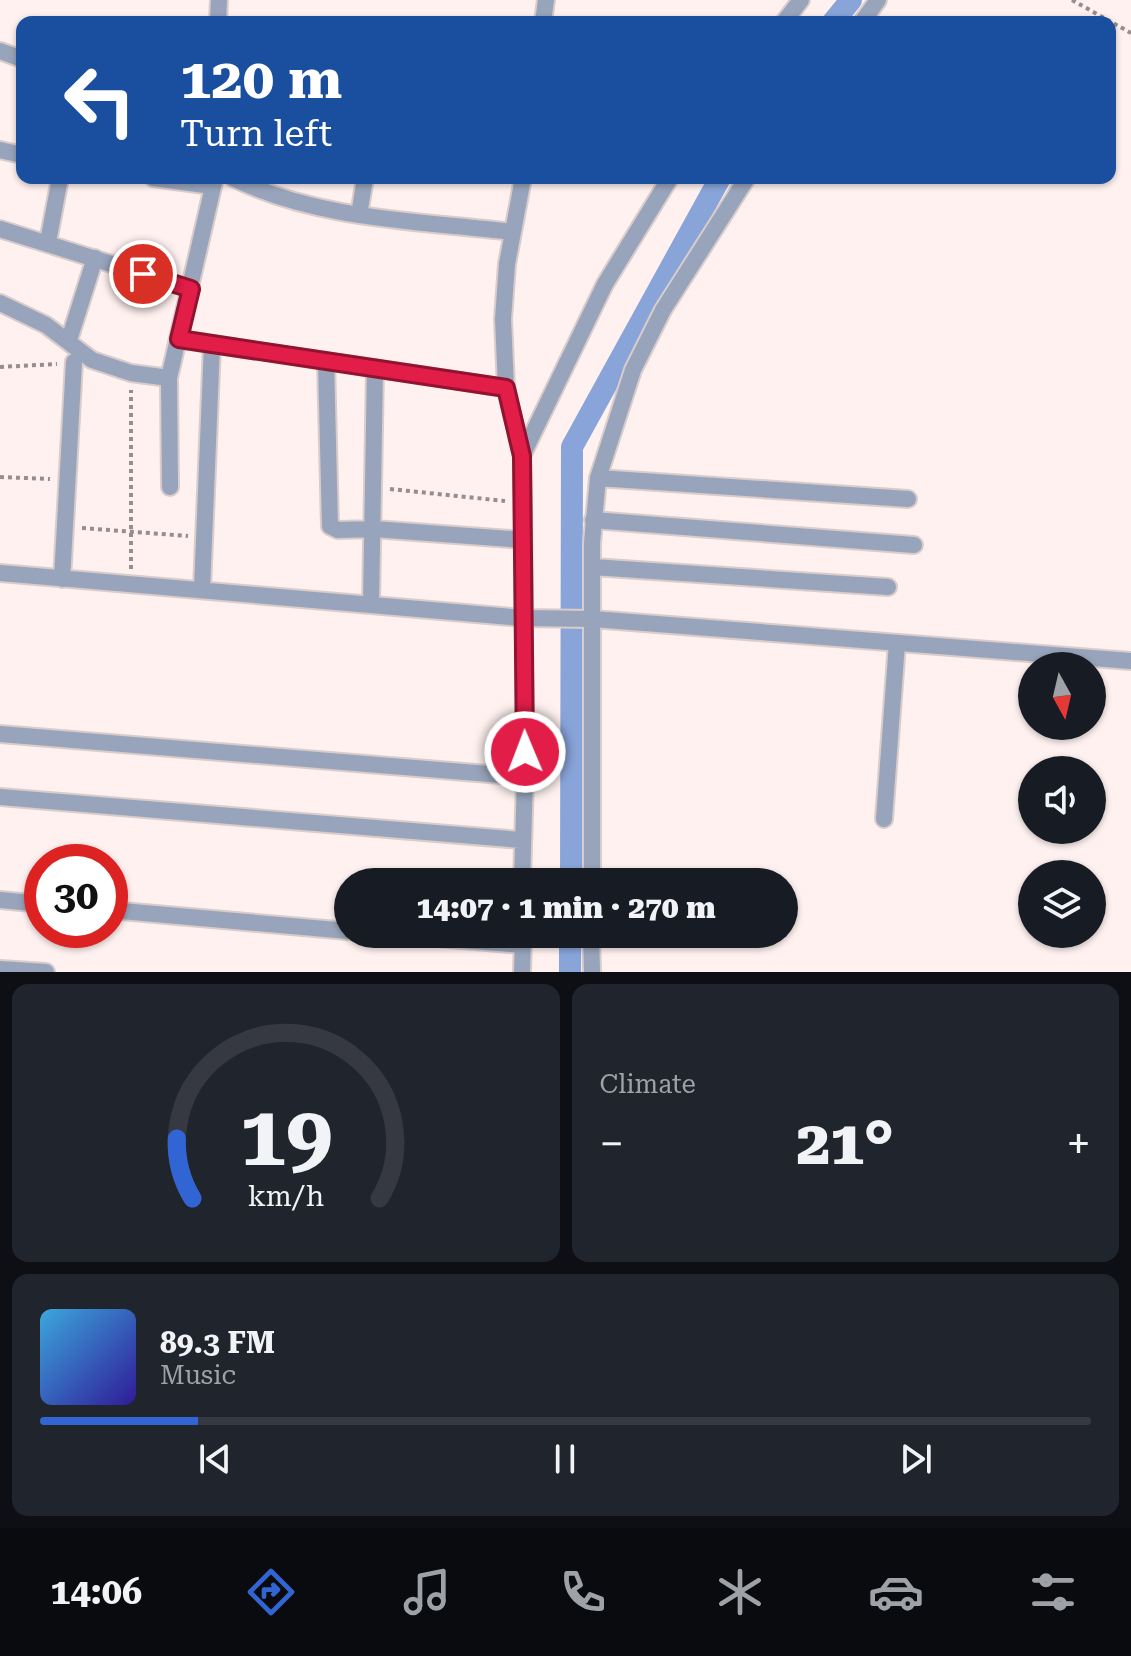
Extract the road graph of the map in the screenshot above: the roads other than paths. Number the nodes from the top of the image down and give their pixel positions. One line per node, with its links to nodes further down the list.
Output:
1 (801, 0): 2 (street)
2 (789, 16)
3 (59, 184): 13 (street)
4 (214, 184): 15 (street)
5 (246, 184): 10 (street)
6 (364, 184): 10 (street)
7 (522, 184): 12 (street)
8 (666, 184): 25 (street)
9 (743, 184): 26 (street)
10 (359, 215): 12 (street)
11 (0, 229): 13 (street)
12 (512, 232): 24 (street)
13 (48, 242): 14 (street)
14 (95, 258): 15 (street); 18 (street)
15 (191, 289): 17 (street)
16 (0, 303): 18 (street)
17 (179, 339): 19 (street); 23 (street)
18 (69, 340): 23 (street)
19 (212, 344): 20 (street); 37 (street)
20 (326, 361): 22 (street); 30 (street)
21 (74, 362): 35 (street)
22 (375, 368): 24 (street); 30 (street)
23 (169, 378): 27 (street)
24 (506, 388): 25 (street)
25 (522, 456): 31 (street)
26 (598, 478): 28 (street); 29 (street)
27 (170, 487)
28 (908, 499)
29 (593, 520): 32 (street); 33 (street)
30 (374, 529): 31 (street); 38 (street)
31 (523, 540): 39 (street)
32 (914, 545)
33 (593, 567): 36 (street); 40 (street)
34 (0, 573): 35 (street)
35 (62, 579): 37 (street)
36 (888, 587)
37 (202, 589): 38 (street)
38 (371, 604): 39 (street)
39 (523, 618): 40 (street); 44 (street)
40 (586, 619): 41 (street); 49 (street)
41 (897, 643): 42 (street); 46 (street)
42 (1131, 661)
43 (0, 734): 44 (street)
44 (525, 777): 47 (street)
45 (0, 797): 47 (street)
46 (884, 819)
47 (521, 840): 48 (street)
48 (522, 868)
49 (592, 868)
50 (0, 900): 51 (street)
51 (24, 902)
52 (128, 912): 53 (street)
53 (334, 930)
54 (523, 948): 58 (street)
55 (591, 948): 59 (street)
56 (0, 969): 57 (street)
57 (46, 972)
58 (522, 972)
59 (592, 972)

